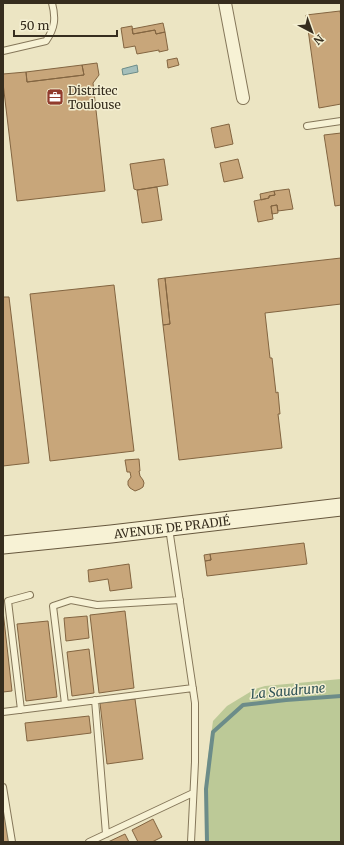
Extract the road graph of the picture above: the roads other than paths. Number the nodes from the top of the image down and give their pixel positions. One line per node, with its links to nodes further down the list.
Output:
1 (52, 3): 3 (lane)
2 (225, 3): 4 (street)
3 (3, 51)
4 (243, 98)
5 (341, 121): 6 (lane)
6 (307, 126)
7 (341, 507): 8 (street, AVENUE DE PRADIÉ)
8 (169, 527): 9 (street, AVENUE DE PRADIÉ); 11 (lane)
9 (3, 545)
10 (30, 595): 15 (lane)
11 (180, 600): 12 (lane); 14 (lane)
12 (193, 688): 13 (lane); 18 (lane)
13 (94, 700): 14 (lane); 19 (lane)
14 (64, 704): 15 (lane)
15 (21, 710): 16 (lane)
16 (3, 712)
17 (3, 787): 20 (lane)
18 (194, 793): 19 (lane); 22 (lane)
19 (106, 834): 21 (lane)
20 (12, 842)
21 (89, 842)
22 (191, 842)

